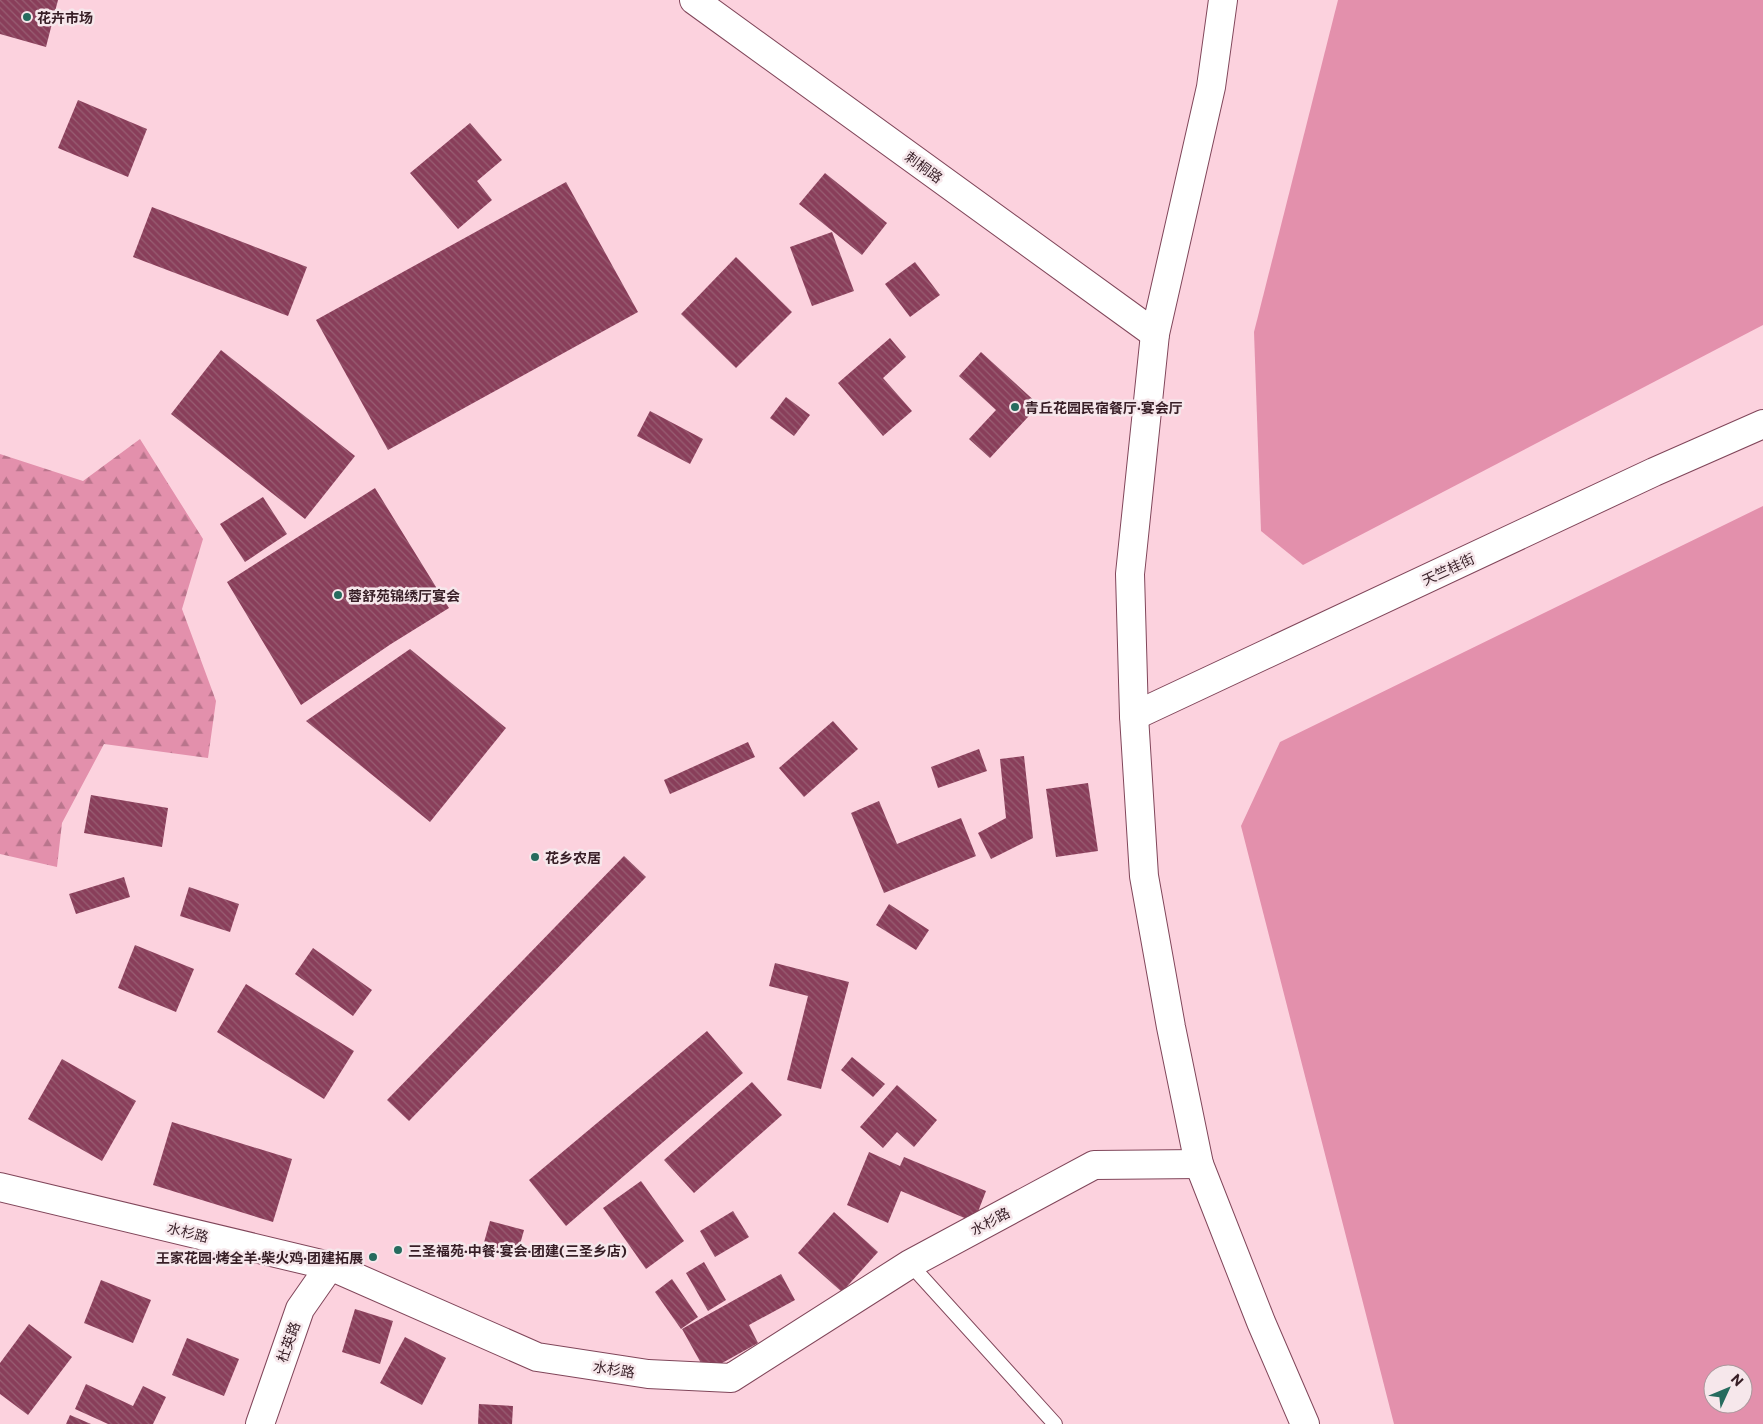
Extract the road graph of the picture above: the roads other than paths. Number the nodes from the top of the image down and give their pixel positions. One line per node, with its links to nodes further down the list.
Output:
1 (694, 0): 3 (street, 刺桐路)
2 (1223, 0): 3 (street)
3 (1155, 334): 5 (street)
4 (1763, 424): 5 (street, 天竺桂街)
5 (1134, 716): 6 (street)
6 (1199, 1164): 8 (street, 水杉路); 12 (street)
7 (0, 1187): 9 (street, 水杉路)
8 (910, 1264): 9 (street, 水杉路); 11 (lane)
9 (330, 1266): 10 (street, 杜英路)
10 (260, 1424)
11 (1055, 1424)
12 (1305, 1424)

